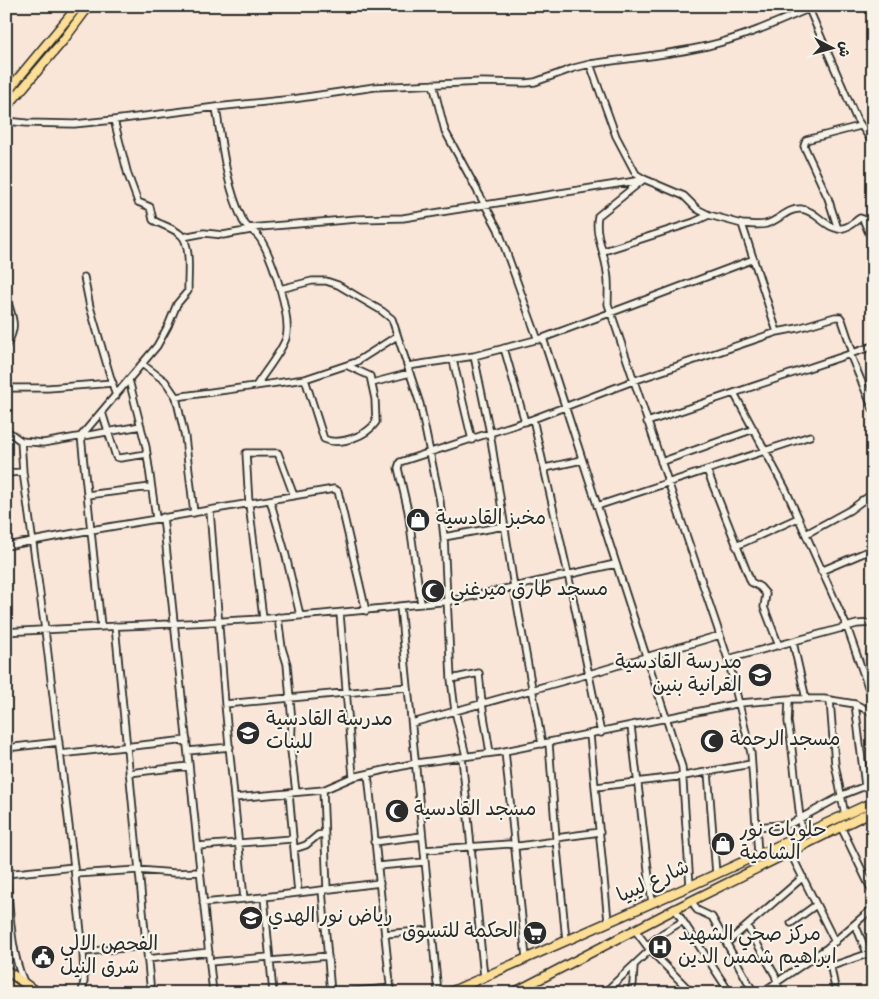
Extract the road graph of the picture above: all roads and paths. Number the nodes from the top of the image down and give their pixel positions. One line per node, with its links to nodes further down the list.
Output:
1 (78, 6): 6 (main road)
2 (89, 6): 8 (main road)
3 (812, 8): 4 (street); 11 (street)
4 (590, 64): 5 (street); 13 (street)
5 (433, 84): 7 (street); 14 (street)
6 (6, 93)
7 (216, 107): 9 (street); 17 (street)
8 (6, 108)
9 (114, 120): 10 (street); 19 (street)
10 (6, 121)
11 (860, 126): 12 (street); 18 (street)
12 (873, 143)
13 (644, 179): 14 (street); 15 (street); 21 (street)
14 (485, 206): 17 (street); 29 (street)
15 (709, 216): 16 (street); 21 (street)
16 (742, 224): 18 (street); 22 (street)
17 (250, 229): 19 (street); 24 (street)
18 (838, 229): 20 (street)
19 (183, 236): 36 (street)
20 (873, 243)
21 (604, 251): 26 (street)
22 (754, 259): 26 (street); 27 (street)
23 (84, 277): 43 (street)
24 (280, 289): 28 (street); 45 (street)
25 (6, 296): 30 (street)
26 (610, 312): 29 (street); 42 (street)
27 (777, 332): 33 (street); 42 (street)
28 (398, 336): 37 (street); 38 (street)
29 (540, 339): 32 (street); 50 (street)
30 (6, 346)
31 (873, 346): 33 (street)
32 (504, 348): 34 (street); 54 (street)
33 (852, 353): 47 (street); 51 (street)
34 (474, 356): 35 (street); 60 (street)
35 (453, 360): 38 (street); 63 (street)
36 (142, 364): 41 (street); 49 (street)
37 (348, 366): 40 (street); 44 (street)
38 (408, 366): 39 (street)
39 (410, 373): 44 (street); 66 (street)
40 (305, 379): 44 (street); 45 (street)
41 (129, 380): 48 (street); 56 (street)
42 (634, 381): 50 (street); 55 (street)
43 (113, 383): 46 (street); 48 (street)
44 (372, 383)
45 (256, 386): 49 (street)
46 (6, 388)
47 (734, 393): 55 (street); 57 (street)
48 (116, 396): 52 (street)
49 (176, 397): 85 (street)
50 (565, 407): 53 (street); 68 (street)
51 (873, 409)
52 (102, 412): 59 (street); 61 (street)
53 (533, 419): 54 (street); 70 (street)
54 (524, 422): 60 (street)
55 (647, 422): 69 (street)
56 (141, 426): 59 (street); 67 (street)
57 (754, 429): 65 (street); 69 (street)
58 (6, 430): 64 (street)
59 (107, 431): 61 (street); 67 (street)
60 (490, 433): 63 (street); 89 (street)
61 (81, 436): 64 (street); 77 (street)
62 (810, 436): 65 (street)
63 (472, 440): 66 (street)
64 (21, 441): 72 (street)
65 (766, 451): 71 (street); 88 (street)
66 (431, 452): 92 (street); 102 (street)
67 (146, 454): 75 (street)
68 (582, 460): 70 (street); 83 (street)
69 (661, 462): 74 (street)
70 (545, 468): 99 (street)
71 (707, 470): 74 (street); 95 (street)
72 (23, 472): 73 (street); 93 (street)
73 (6, 473)
74 (668, 484): 83 (street); 117 (street)
75 (151, 486): 77 (street); 87 (street)
76 (873, 493): 80 (street)
77 (87, 495): 90 (street)
78 (294, 496): 79 (street); 82 (street); 104 (street)
79 (270, 500): 82 (street); 106 (street)
80 (862, 500): 81 (street); 91 (street)
81 (873, 503)
82 (249, 504): 84 (street); 108 (street)
83 (597, 506): 97 (street)
84 (210, 510): 85 (street); 109 (street)
85 (194, 512): 86 (street)
86 (163, 517): 87 (street); 111 (street)
87 (156, 518): 90 (street)
88 (798, 518): 91 (street); 95 (street)
89 (504, 526): 92 (street); 100 (street)
90 (91, 530): 93 (street); 112 (street)
91 (806, 534): 98 (street)
92 (444, 537): 101 (street)
93 (32, 543): 94 (street); 115 (street)
94 (6, 546)
95 (736, 546): 119 (street)
96 (873, 549): 98 (street)
97 (615, 564): 99 (street); 120 (street)
98 (821, 571): 114 (street)
99 (568, 574): 100 (street); 122 (street)
100 (514, 587): 101 (street); 125 (street)
101 (446, 602): 102 (street); 123 (street)
102 (421, 604): 103 (street)
103 (400, 606): 104 (street); 124 (street)
104 (366, 611): 105 (street)
105 (340, 613): 106 (street); 126 (street)
106 (300, 615): 107 (street)
107 (278, 617): 108 (street); 127 (street)
108 (264, 618): 109 (street)
109 (220, 621): 111 (street); 132 (street)
110 (873, 623): 114 (street)
111 (174, 624): 113 (street); 143 (street)
112 (101, 626): 113 (street); 115 (street)
113 (115, 626): 146 (street)
114 (847, 627): 118 (street); 131 (street)
115 (45, 630): 116 (street); 144 (street)
116 (6, 632)
117 (720, 636): 120 (street); 121 (street)
118 (793, 642): 119 (street); 129 (street)
119 (779, 646): 121 (street)
120 (646, 658): 122 (street); 138 (street)
121 (728, 659): 134 (street)
122 (589, 674): 125 (street); 141 (street)
123 (451, 679): 133 (street); 136 (street)
124 (408, 687): 126 (street); 139 (street)
125 (532, 690): 133 (street); 145 (street)
126 (346, 692): 127 (street); 161 (street)
127 (290, 699): 132 (street); 167 (street)
128 (789, 699): 129 (street); 134 (street); 174 (street)
129 (806, 699): 130 (street)
130 (830, 700): 135 (street); 169 (street)
131 (873, 701)
132 (225, 704): 147 (street)
133 (482, 704): 136 (street); 151 (street)
134 (740, 704): 138 (street); 155 (street)
135 (855, 704): 137 (street); 164 (street)
136 (456, 711): 139 (street); 153 (street)
137 (873, 713)
138 (666, 718): 140 (street); 160 (street)
139 (412, 723): 154 (street)
140 (632, 726): 141 (street); 162 (street)
141 (600, 733): 142 (street)
142 (590, 735): 145 (street); 165 (street)
143 (186, 740): 146 (street); 149 (street)
144 (58, 742): 148 (street); 152 (street)
145 (545, 743): 150 (street); 182 (street)
146 (127, 746): 152 (street); 158 (street)
147 (230, 747): 149 (street); 170 (street)
148 (6, 748)
149 (188, 751): 156 (street)
150 (505, 751): 151 (street); 186 (street)
151 (490, 753): 153 (street)
152 (60, 754): 195 (street)
153 (464, 757): 154 (street); 188 (street)
154 (416, 763): 159 (street); 180 (street)
155 (751, 764): 157 (street); 175 (street)
156 (189, 766): 158 (street); 187 (street)
157 (708, 772): 160 (street); 200 (street)
158 (130, 773): 196 (street)
159 (368, 774): 161 (street); 183 (street)
160 (684, 776): 162 (street); 203 (street)
161 (353, 778): 166 (street)
162 (638, 782): 165 (street); 211 (street)
163 (873, 783): 164 (street)
164 (865, 786): 169 (street)
165 (596, 787): 177 (street)
166 (323, 790): 167 (street); 178 (street)
167 (296, 792): 168 (street)
168 (289, 793): 170 (street); 181 (street)
169 (840, 797): 173 (street); 174 (street)
170 (234, 798): 185 (street)
171 (873, 802): 173 (main road, شارع ليبيا)
172 (873, 811): 176 (main road, شارع ليبيا)
173 (845, 815): 179 (main road, شارع ليبيا)
174 (799, 820): 175 (street); 179 (street)
175 (756, 827): 192 (street)
176 (841, 827): 191 (main road, شارع ليبيا); 206 (street)
177 (600, 832): 182 (street); 215 (street)
178 (324, 834): 189 (street); 204 (street)
179 (802, 835): 184 (main road, شارع ليبيا)
180 (422, 836): 183 (street); 190 (street)
181 (292, 838): 185 (street); 189 (street)
182 (556, 840): 186 (street); 223 (street)
183 (374, 842): 194 (street)
184 (785, 842): 191 (street); 192 (main road, شارع ليبيا)
185 (239, 843): 187 (street); 208 (street)
186 (515, 845): 188 (street); 236 (street)
187 (198, 846): 197 (street)
188 (471, 846): 190 (street); 242 (street)
189 (294, 849): 205 (street)
190 (424, 850): 193 (street)
191 (790, 852): 201 (street); 209 (main road, شارع ليبيا)
192 (758, 854): 200 (main road, شارع ليبيا)
193 (424, 862): 194 (street); 220 (street)
194 (378, 866): 202 (street)
195 (74, 867): 198 (street); 199 (street)
196 (138, 870): 197 (street); 199 (street); 227 (street)
197 (200, 872): 210 (street)
198 (6, 873): 224 (street)
199 (75, 874): 230 (street)
200 (716, 874): 203 (main road, شارع ليبيا)
201 (803, 878): 212 (street); 219 (street)
202 (380, 883): 204 (street); 222 (street)
203 (690, 886): 211 (main road, شارع ليبيا)
204 (325, 890): 205 (street); 234 (street)
205 (298, 893): 207 (street)
206 (873, 893)
207 (264, 897): 208 (street); 237 (street)
208 (244, 899): 210 (street)
209 (692, 901): 214 (main road, شارع ليبيا); 226 (street)
210 (203, 903): 231 (street)
211 (652, 903): 215 (main road, شارع ليبيا)
212 (816, 905): 217 (street); 225 (street)
213 (873, 908): 218 (street)
214 (675, 909): 216 (street); 221 (main road, شارع ليبيا)
215 (608, 921): 223 (main road, شارع ليبيا)
216 (682, 921): 228 (street); 262 (street)
217 (791, 923)
218 (855, 924): 225 (street); 232 (street)
219 (747, 926): 226 (street); 244 (street)
220 (431, 930): 222 (street); 255 (street)
221 (635, 930): 228 (street); 257 (main road, شارع ليبيا)
222 (385, 934): 247 (street)
223 (566, 940): 236 (main road, شارع ليبيا)
224 (13, 942): 233 (street); 245 (street)
225 (835, 942): 229 (street)
226 (727, 943): 263 (street)
227 (145, 946): 230 (street); 235 (street)
228 (649, 948): 239 (street); 261 (street)
229 (827, 948): 240 (street); 244 (street)
230 (83, 952): 250 (street)
231 (209, 952): 235 (street); 238 (street)
232 (870, 952): 240 (street)
233 (6, 956)
234 (328, 956): 237 (street); 254 (street)
235 (147, 958): 251 (street)
236 (526, 958): 242 (main road, شارع ليبيا)
237 (270, 959): 238 (street); 253 (street)
238 (210, 962): 252 (street)
239 (634, 966): 246 (street); 258 (street)
240 (832, 966): 266 (street)
241 (6, 970): 245 (main road)
242 (484, 977): 256 (main road, شارع ليبيا)
243 (6, 982): 248 (main road)
244 (777, 982): 264 (street); 265 (street)
245 (24, 983): 249 (main road)
246 (633, 984): 259 (street); 260 (street)
247 (391, 990): 254 (street)
248 (21, 993)
249 (38, 993)
250 (82, 993)
251 (150, 993)
252 (213, 993)
253 (273, 993)
254 (331, 993)
255 (438, 993)
256 (448, 993)
257 (513, 993)
258 (604, 993)
259 (630, 993)
260 (638, 993)
261 (692, 993)
262 (730, 993)
263 (754, 993)
264 (761, 993)
265 (780, 993)
266 (836, 993)

